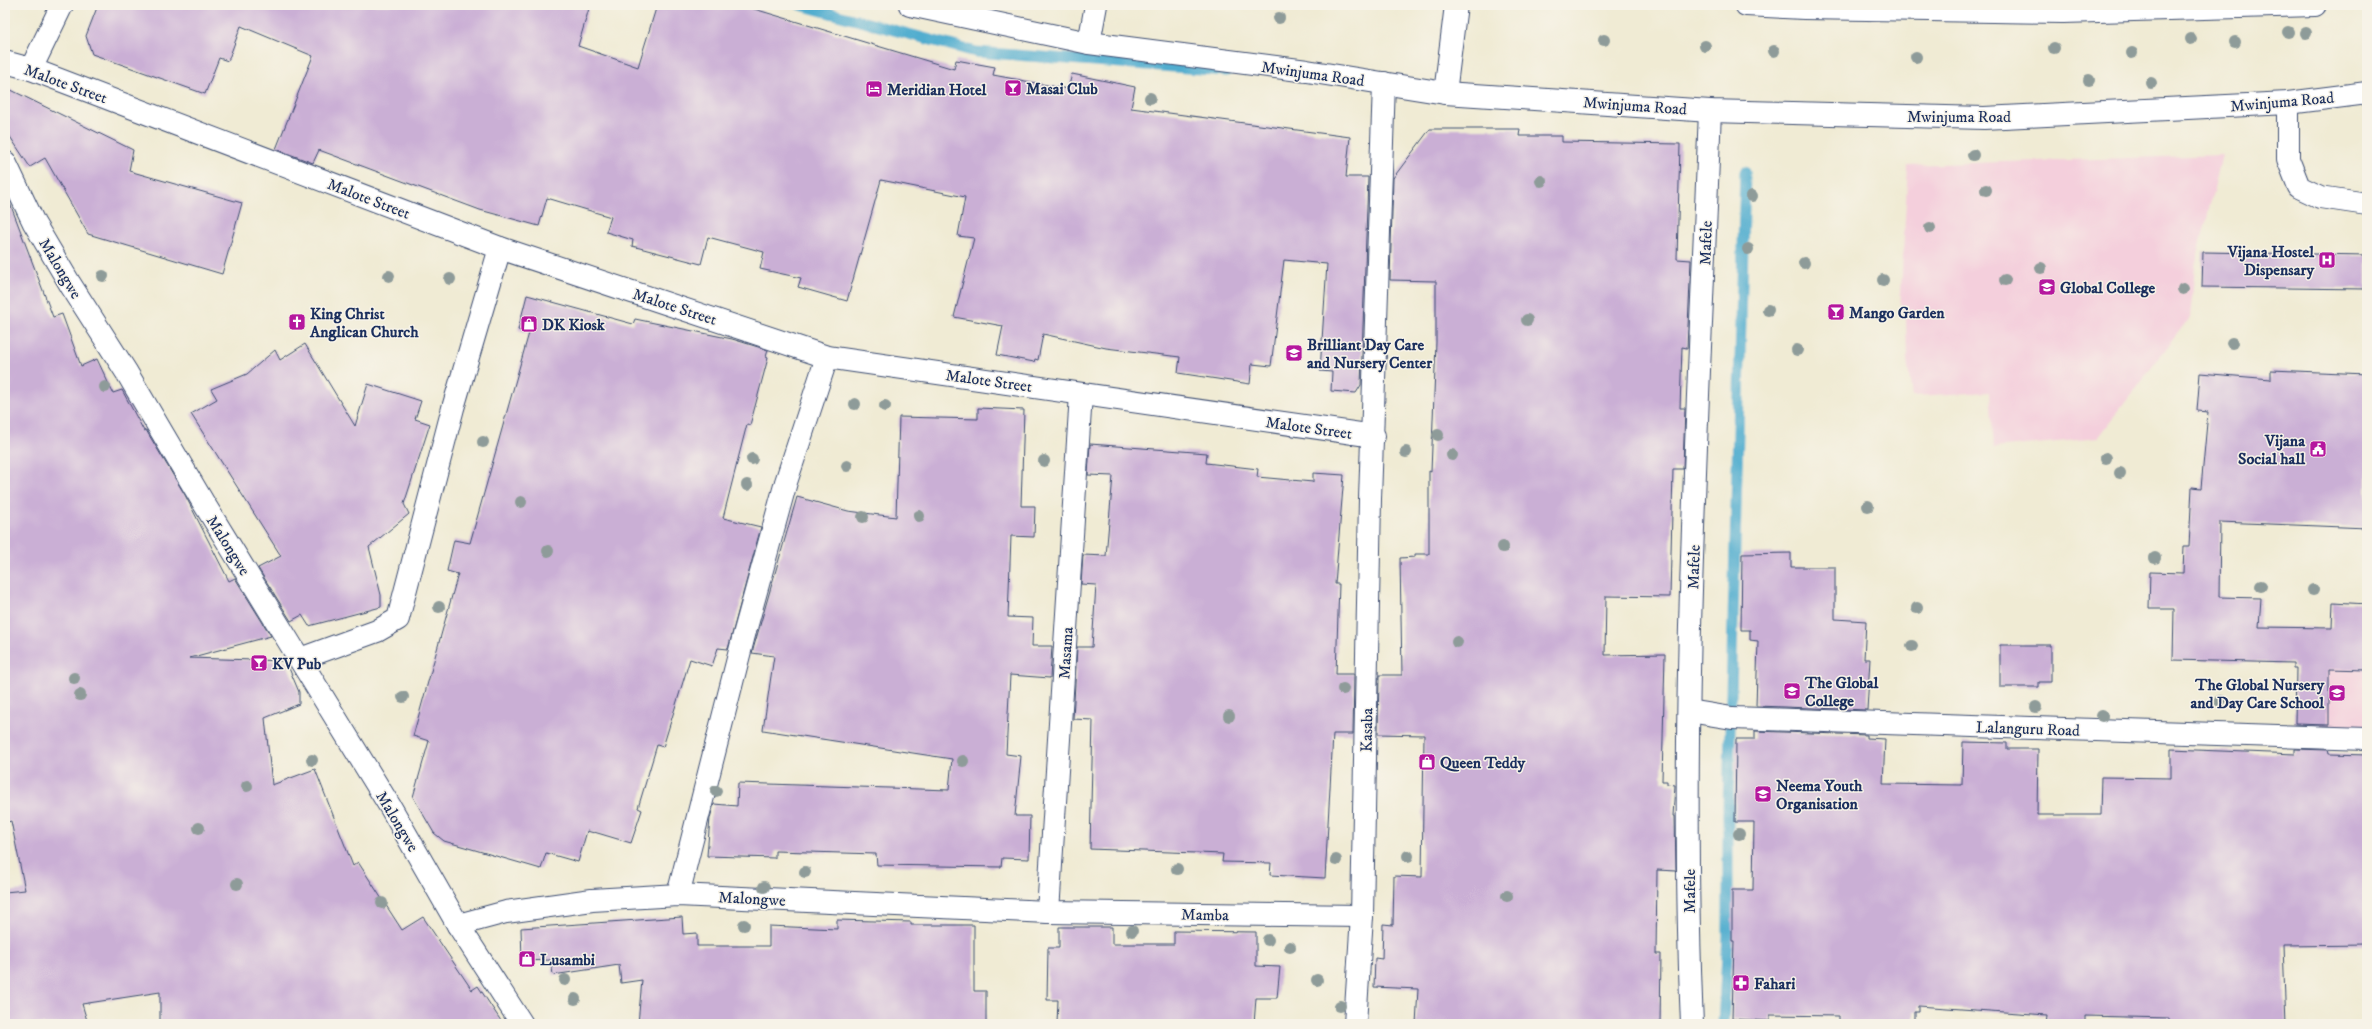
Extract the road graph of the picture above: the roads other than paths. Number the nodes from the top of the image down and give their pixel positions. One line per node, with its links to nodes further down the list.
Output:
1 (62, 5): 9 (street)
2 (910, 5): 7 (street, Mwinjuma Road)
3 (1096, 5): 7 (street)
4 (1456, 5): 11 (street)
5 (1746, 5): 6 (street)
6 (2314, 5)
7 (1089, 43): 10 (street, Mwinjuma Road)
8 (5, 62): 9 (street, Malote Street)
9 (31, 69): 17 (street, Malote Street)
10 (1384, 83): 11 (street, Mwinjuma Road); 20 (street, Kasaba)
11 (1445, 92): 14 (street, Mwinjuma Road)
12 (2367, 93): 13 (street, Mwinjuma Road)
13 (2288, 103): 14 (street, Mwinjuma Road); 16 (street)
14 (1710, 111): 22 (street, Mafele)
15 (5, 162): 21 (street, Malongwe)
16 (2367, 204)
17 (500, 248): 18 (street, Malote Street); 21 (street)
18 (827, 357): 19 (street, Malote Street); 24 (street)
19 (1081, 394): 20 (street, Malote Street); 25 (street, Masama)
20 (1374, 436): 26 (street, Kasaba)
21 (300, 659): 27 (street, Malongwe)
22 (1689, 711): 23 (street, Lalanguru Road); 30 (street, Mafele)
23 (2367, 739)
24 (678, 895): 25 (street, Malongwe); 27 (street, Malongwe)
25 (1048, 912): 26 (street, Mamba)
26 (1362, 916): 29 (street, Kasaba)
27 (458, 926): 28 (street, Malongwe)
28 (522, 1024)
29 (1355, 1024)
30 (1692, 1024)

